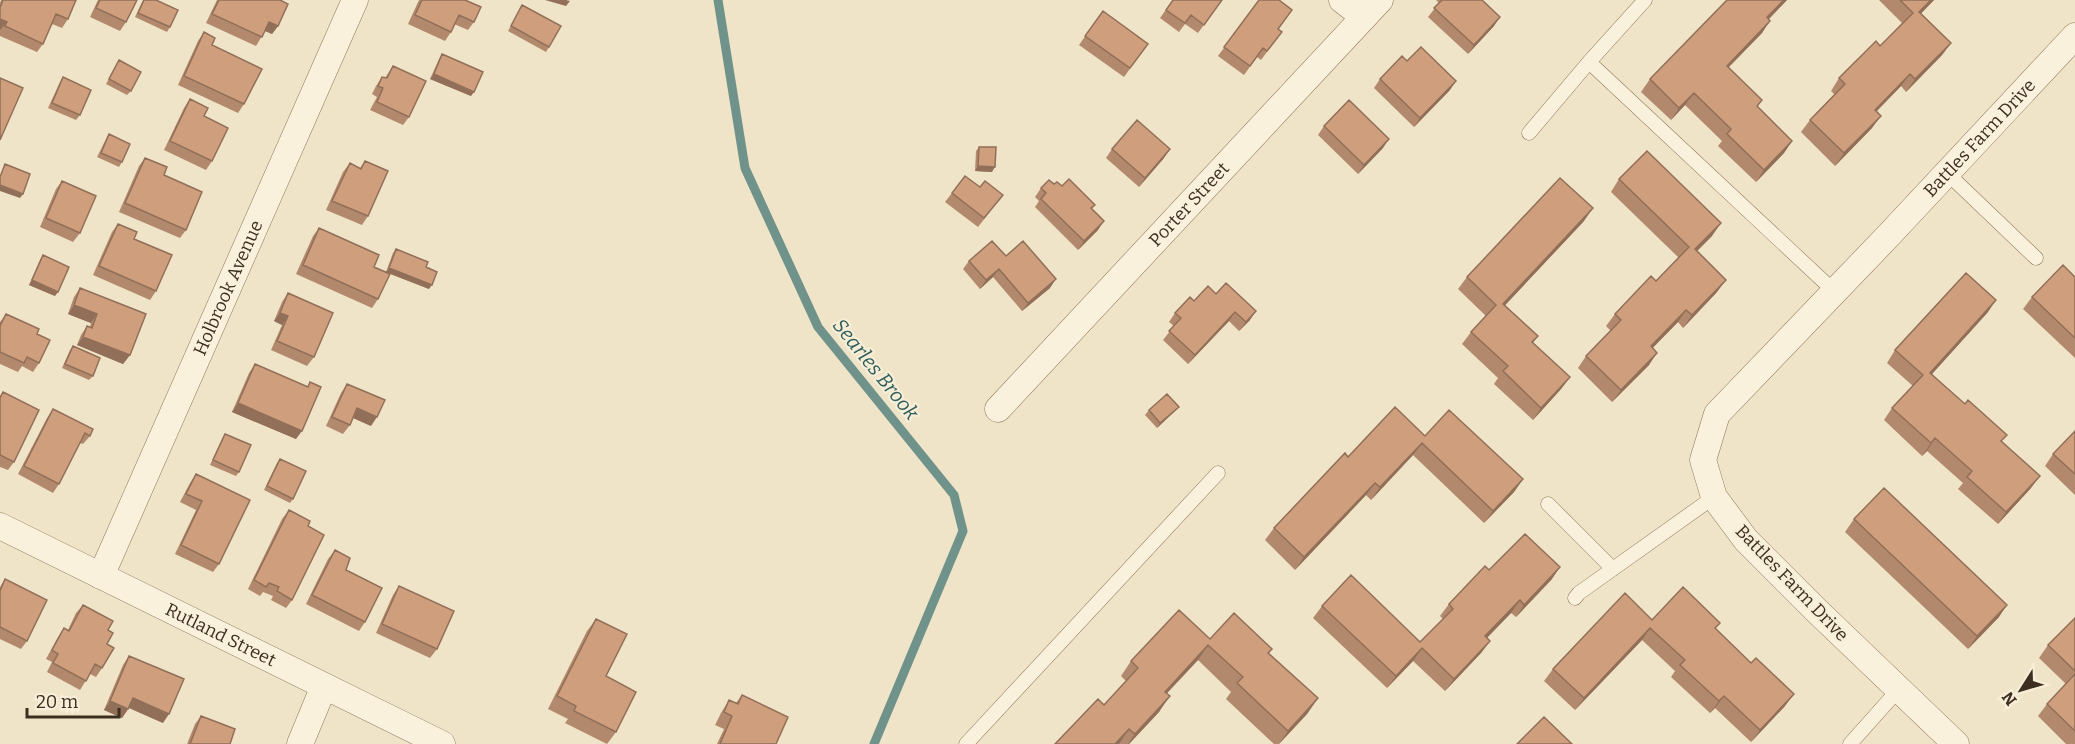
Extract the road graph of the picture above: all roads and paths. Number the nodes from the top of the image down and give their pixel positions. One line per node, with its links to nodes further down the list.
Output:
1 (355, 0): 17 (street, Holbrook Avenue)
2 (1342, 0): 4 (street)
3 (1646, 0): 6 (lane)
4 (1372, 8): 11 (street, Porter Street)
5 (2075, 36): 8 (street, Battles Farm Drive)
6 (1589, 62): 7 (lane); 10 (lane)
7 (1529, 133)
8 (1947, 173): 9 (lane); 10 (street, Battles Farm Drive)
9 (2036, 258)
10 (1835, 292): 13 (street, Battles Farm Drive)
11 (998, 409)
12 (1218, 473): 23 (lane)
13 (1714, 497): 16 (lane); 20 (street, Battles Farm Drive)
14 (1548, 504): 16 (lane)
15 (0, 526): 17 (street, Rutland Street)
16 (1613, 569): 18 (lane)
17 (100, 576): 19 (street, Rutland Street)
18 (1575, 598)
19 (324, 686): 21 (street); 22 (street, Rutland Street)
20 (1899, 690): 24 (lane); 25 (street, Battles Farm Drive)
21 (300, 744)
22 (442, 744)
23 (966, 744)
24 (1850, 744)
25 (1956, 744)

